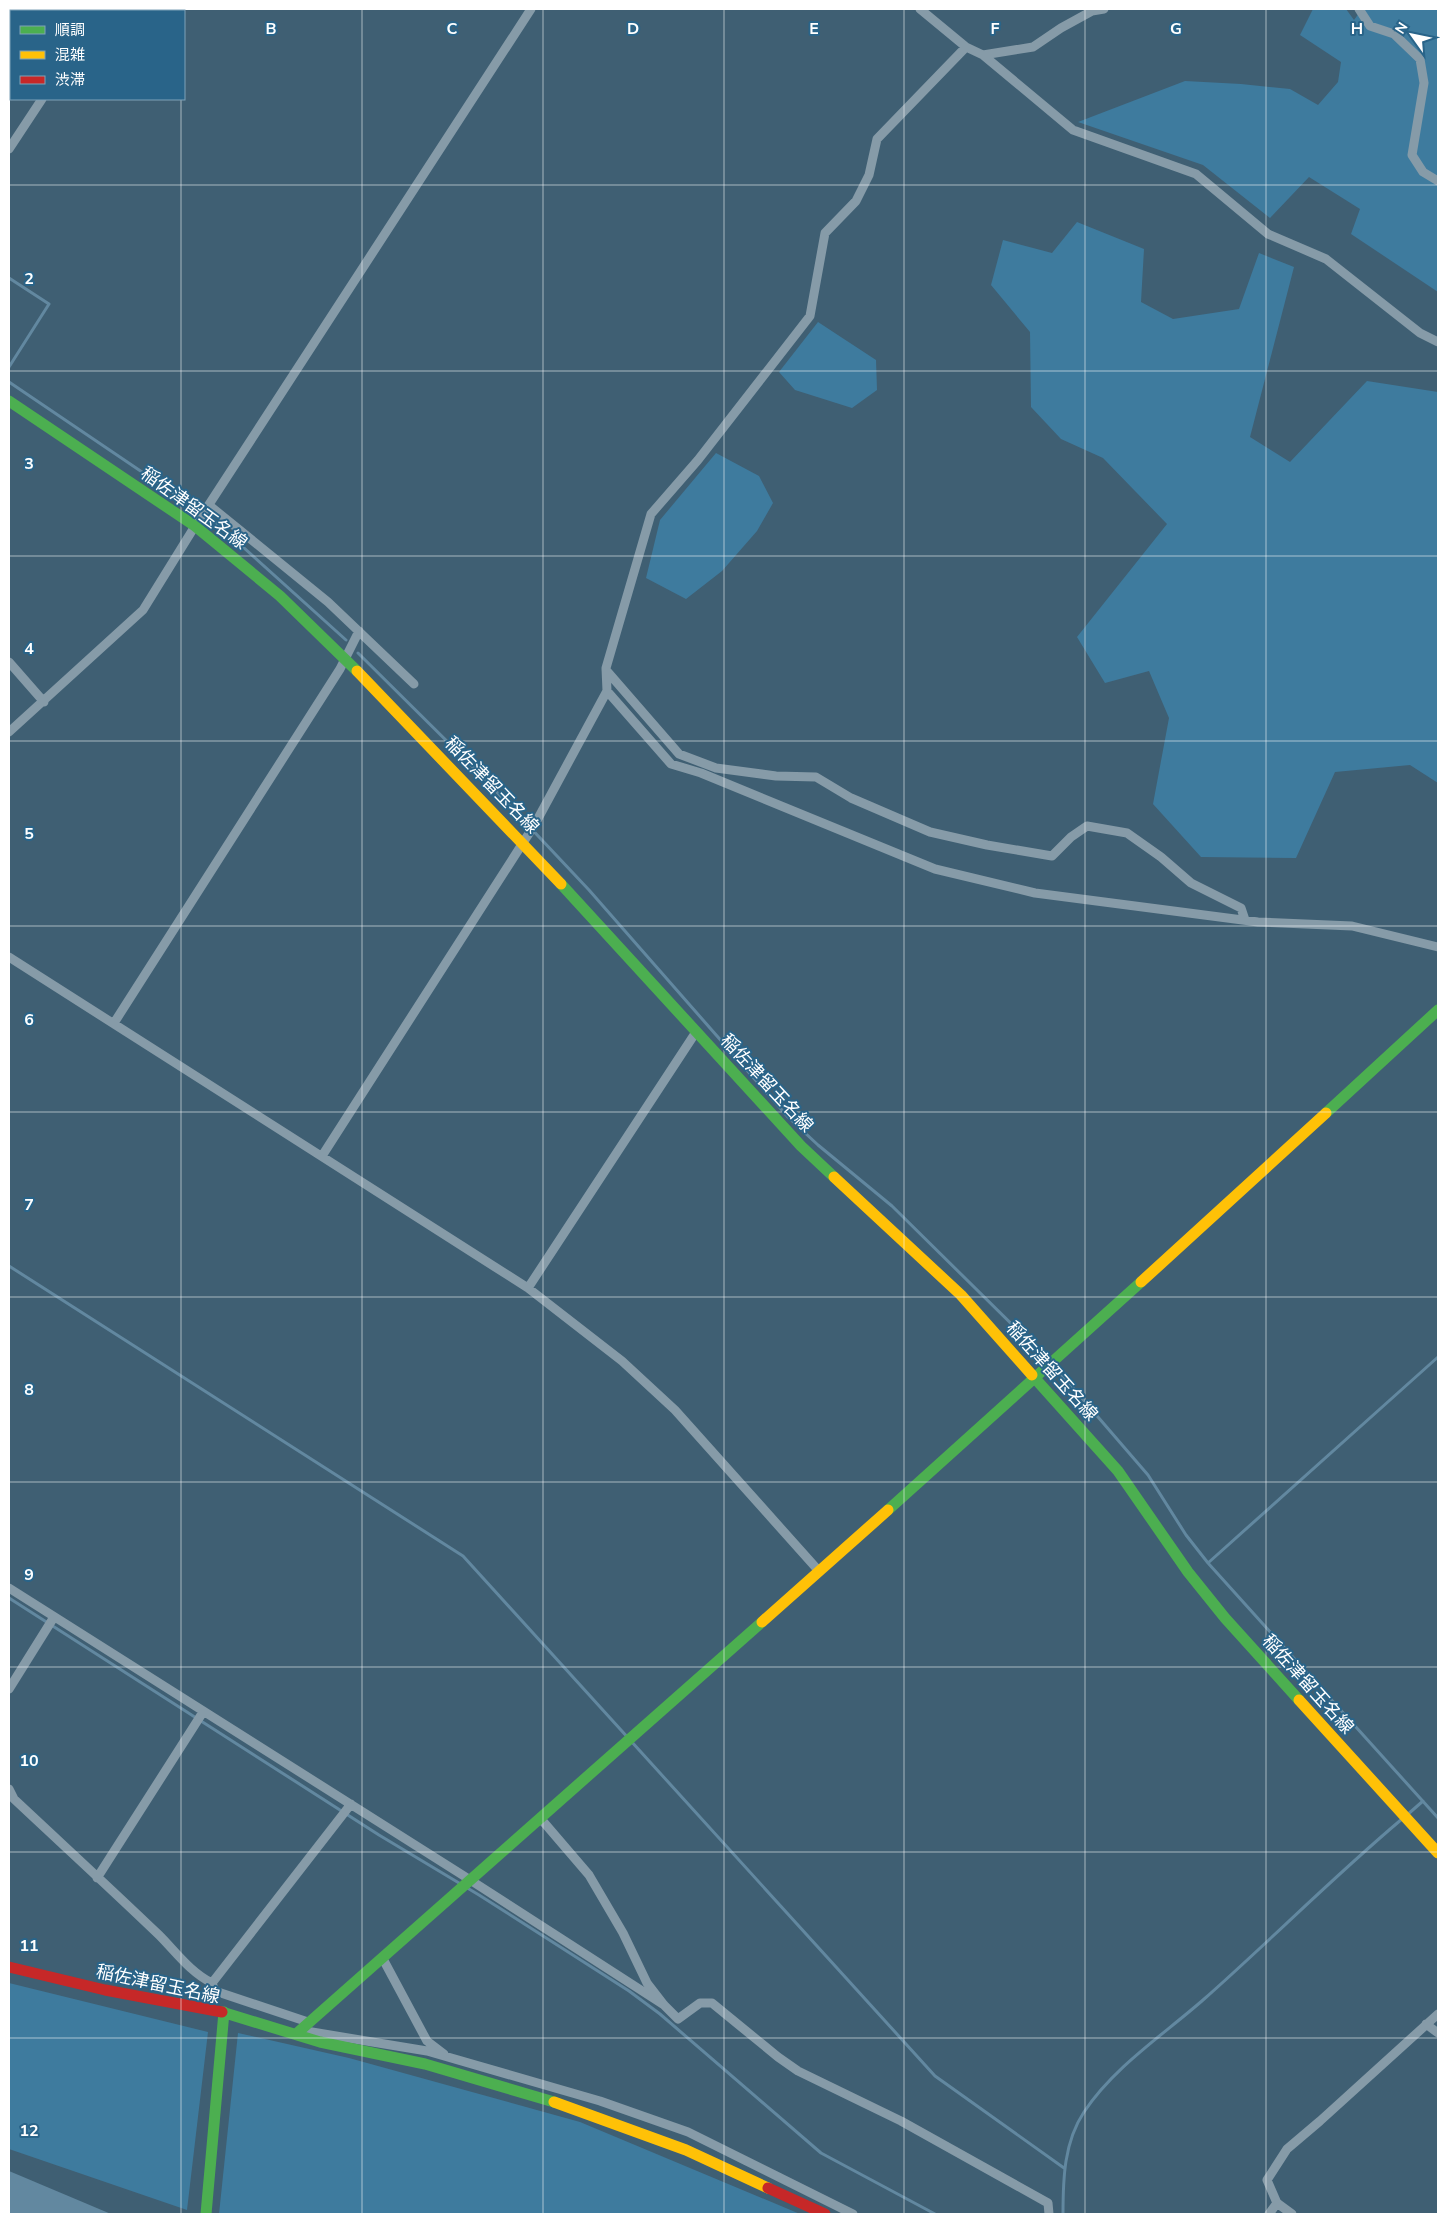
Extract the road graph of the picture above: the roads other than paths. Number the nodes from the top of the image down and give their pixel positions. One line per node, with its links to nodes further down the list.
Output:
1 (532, 9): 12 (street)
2 (920, 9): 5 (street)
3 (1104, 9): 6 (street)
4 (1359, 9): 9 (street)
5 (966, 47): 6 (street); 17 (street)
6 (983, 55): 10 (street)
7 (41, 100): 8 (street)
8 (9, 149)
9 (1438, 181)
10 (1438, 342)
11 (9, 401): 13 (main road, 稲佐津留玉名線)
12 (210, 506): 13 (street); 14 (street)
13 (196, 525): 15 (main road, 稲佐津留玉名線); 20 (street)
14 (359, 632): 15 (street); 18 (street)
15 (346, 659): 22 (main road, 稲佐津留玉名線); 27 (street)
16 (9, 662): 20 (street)
17 (606, 670): 19 (street); 23 (street)
18 (414, 684)
19 (607, 691): 22 (street); 23 (street)
20 (44, 702): 21 (street)
21 (9, 732)
22 (525, 838): 28 (main road, 稲佐津留玉名線); 29 (street)
23 (1245, 920): 24 (street)
24 (1438, 946)
25 (9, 957): 27 (street)
26 (1438, 1010): 31 (main road)
27 (114, 1023): 29 (street)
28 (696, 1032): 30 (street); 31 (main road, 稲佐津留玉名線)
29 (322, 1156): 30 (street)
30 (528, 1288): 32 (street)
31 (1036, 1378): 32 (main road); 41 (main road, 稲佐津留玉名線)
32 (818, 1570): 40 (main road)
33 (9, 1588): 34 (street)
34 (54, 1618): 35 (street); 36 (street)
35 (9, 1689)
36 (203, 1713): 39 (street); 42 (street)
37 (9, 1788): 38 (street)
38 (12, 1800): 42 (street)
39 (350, 1806): 43 (street); 46 (street)
40 (541, 1818): 43 (main road); 47 (street)
41 (1438, 1854)
42 (96, 1878): 46 (street)
43 (470, 1881): 44 (main road); 47 (street)
44 (383, 1959): 51 (main road); 53 (street)
45 (9, 1967): 48 (main road, 稲佐津留玉名線)
46 (212, 1983): 51 (street)
47 (664, 2005): 58 (street)
48 (224, 2012): 51 (main road); 55 (main road, 稲佐津留玉名線)
49 (1438, 2014): 50 (street)
50 (1426, 2024): 52 (street); 54 (street)
51 (301, 2029): 53 (street); 56 (main road)
52 (1438, 2033)
53 (448, 2057): 57 (street)
54 (1276, 2203): 59 (street); 60 (street)
55 (206, 2214)
56 (824, 2214)
57 (853, 2214)
58 (1049, 2214)
59 (1270, 2214)
60 (1292, 2214)

